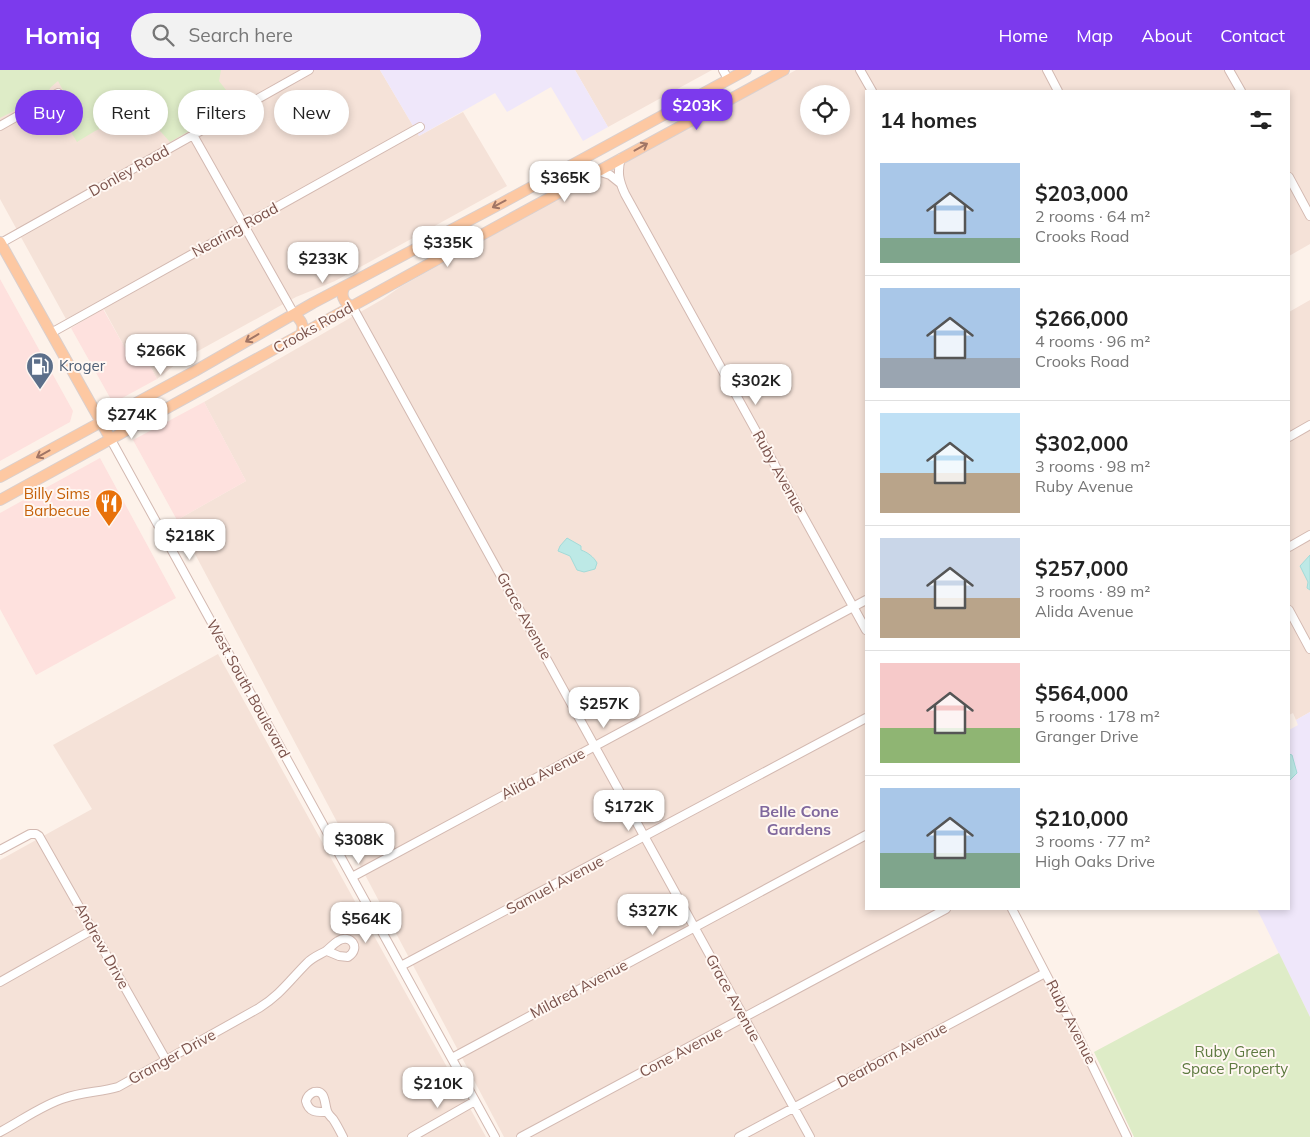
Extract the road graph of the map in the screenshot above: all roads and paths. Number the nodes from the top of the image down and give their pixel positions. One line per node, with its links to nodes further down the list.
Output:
1 (309, 70): 12 (street, Donley Road)
2 (784, 70): 13 (main road, Crooks Road)
3 (860, 70): 8 (street)
4 (1046, 70): 9 (street)
5 (1229, 70): 10 (street)
6 (741, 71): 7 (main road, Crooks Road)
7 (726, 75): 11 (main road, Crooks Road)
8 (871, 90)
9 (1057, 90)
10 (1240, 90)
11 (702, 93): 13 (main road); 18 (main road, Crooks Road)
12 (264, 95)
13 (701, 115): 19 (main road, Crooks Road, one-way to 13)
14 (15, 117): 15 (street)
15 (0, 126)
16 (420, 127): 24 (street, Nearing Road)
17 (193, 135): 24 (street); 25 (street, Donley Road)
18 (603, 147): 20 (main road); 26 (main road, Crooks Road, one-way to 26)
19 (621, 158): 20 (main road, Crooks Road); 22 (street)
20 (598, 171): 22 (street); 27 (main road, Crooks Road)
21 (1290, 179): 23 (street)
22 (620, 183): 44 (street, Ruby Avenue)
23 (1310, 216)
24 (244, 225): 28 (street); 29 (street, Nearing Road)
25 (0, 243): 29 (main road, West South Boulevard)
26 (345, 286): 27 (main road); 28 (main road, Crooks Road)
27 (352, 306): 30 (main road, Crooks Road); 49 (street, Grace Avenue)
28 (294, 314): 30 (main road); 31 (main road, Crooks Road, one-way to 31)
29 (51, 333): 33 (main road, West South Boulevard)
30 (301, 334): 32 (main road, Crooks Road)
31 (139, 402): 32 (main road); 33 (main road, Crooks Road)
32 (142, 421): 36 (main road, Crooks Road)
33 (101, 422): 36 (main road, West South Boulevard); 37 (main road, Crooks Road)
34 (1310, 425): 35 (street)
35 (1290, 436)
36 (110, 438): 38 (main road, Crooks Road); 53 (street, West South Boulevard)
37 (69, 440): 38 (main road); 39 (main road, Crooks Road, one-way to 39)
38 (74, 458): 40 (main road, Crooks Road)
39 (0, 477)
40 (0, 500)
41 (1310, 535): 42 (street)
42 (1290, 546)
43 (865, 601): 44 (street, Alida Avenue)
44 (854, 607): 46 (street, Ruby Avenue); 49 (street, Alida Avenue)
45 (1290, 612): 47 (street)
46 (865, 628)
47 (1310, 649)
48 (865, 719): 50 (street, Samuel Avenue)
49 (595, 746): 50 (street, Grace Avenue); 53 (street, Alida Avenue)
50 (644, 836): 56 (street, Grace Avenue); 59 (street, Samuel Avenue)
51 (865, 836): 56 (street, Mildred Avenue)
52 (0, 850): 57 (street, Andrew Drive)
53 (352, 877): 59 (street, West South Boulevard)
54 (944, 910): 62 (street, Cone Avenue)
55 (1013, 910): 60 (street, Ruby Avenue)
56 (695, 927): 62 (street, Grace Avenue); 63 (street, Mildred Avenue)
57 (92, 930): 61 (street); 64 (street, Andrew Drive)
58 (326, 951): 64 (street, Granger Drive)
59 (401, 966): 63 (street, West South Boulevard)
60 (1045, 973): 66 (street, Dearborn Avenue); 75 (street, Ruby Avenue)
61 (0, 982)
62 (744, 1018): 66 (street, Grace Avenue); 72 (street, Cone Avenue)
63 (452, 1058): 65 (street, West South Boulevard)
64 (166, 1060): 68 (street, Granger Drive)
65 (475, 1101): 70 (street); 71 (street, West South Boulevard)
66 (794, 1108): 73 (street, Dearborn Avenue); 74 (street, Grace Avenue)
67 (327, 1112): 69 (street)
68 (6, 1132)
69 (343, 1137)
70 (412, 1137)
71 (495, 1137)
72 (522, 1137)
73 (739, 1137)
74 (810, 1137)
75 (1127, 1137)

